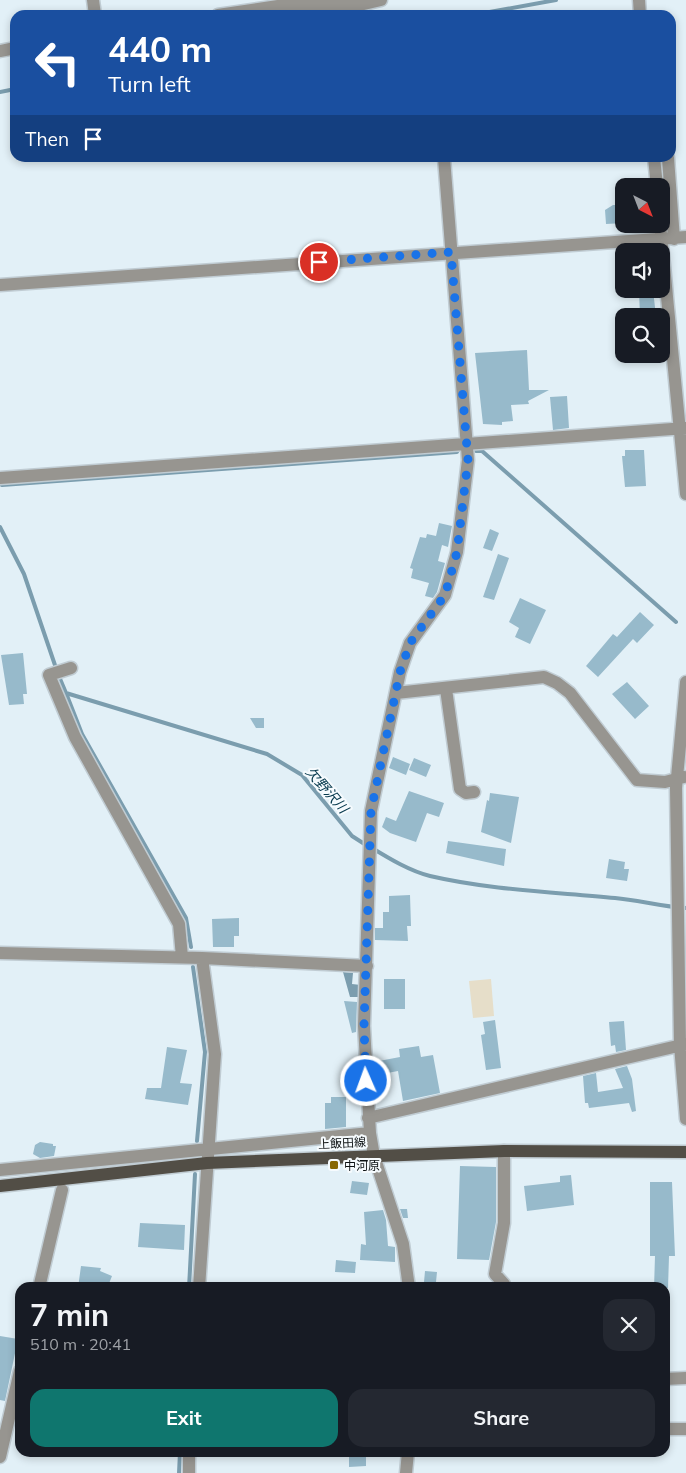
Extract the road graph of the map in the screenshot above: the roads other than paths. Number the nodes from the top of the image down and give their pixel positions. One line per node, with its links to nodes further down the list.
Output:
1 (381, 0): 2 (street)
2 (251, 10)
3 (444, 162): 8 (street)
4 (654, 162): 6 (street)
5 (668, 162): 7 (street)
6 (656, 178)
7 (674, 238): 8 (street); 10 (street)
8 (451, 252): 9 (street); 11 (street)
9 (0, 286)
10 (684, 429): 11 (street); 13 (street)
11 (467, 445): 12 (street); 17 (street)
12 (0, 478)
13 (686, 494)
14 (68, 669): 21 (street)
15 (686, 682): 18 (street)
16 (446, 689): 17 (street); 18 (street); 19 (street)
17 (396, 693): 23 (street)
18 (682, 778): 24 (street)
19 (474, 792)
20 (0, 953): 21 (street)
21 (182, 957): 22 (street)
22 (202, 958): 23 (street); 31 (street)
23 (367, 966): 25 (street)
24 (683, 1044): 25 (street); 26 (street)
25 (368, 1118): 27 (street)
26 (686, 1119)
27 (370, 1133): 30 (street); 31 (street)
28 (504, 1151): 29 (main road, 上飯田線); 30 (main road, 上飯田線); 38 (street)
29 (686, 1152)
30 (374, 1156): 31 (main road, 上飯田線); 37 (street)
31 (208, 1157): 32 (street); 33 (main road, 上飯田線); 36 (street)
32 (0, 1170)
33 (0, 1186)
34 (62, 1190): 35 (street)
35 (40, 1282)
36 (199, 1282)
37 (408, 1282)
38 (502, 1282)
39 (686, 1378): 40 (street)
40 (670, 1379)
41 (15, 1392): 44 (street)
42 (670, 1429): 43 (street)
43 (686, 1429)
44 (0, 1457)
45 (189, 1457): 47 (street)
46 (408, 1457): 48 (street)
47 (189, 1473)
48 (406, 1473)

